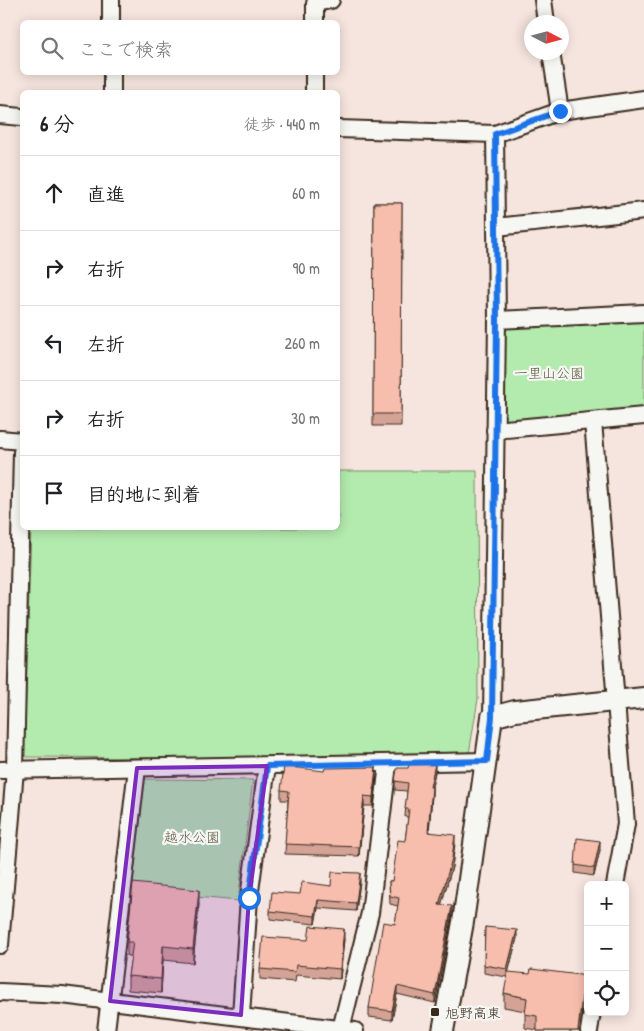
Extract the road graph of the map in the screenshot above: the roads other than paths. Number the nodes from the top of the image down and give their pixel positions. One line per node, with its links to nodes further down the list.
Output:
1 (111, 0): 5 (street)
2 (331, 0): 6 (street)
3 (543, 0): 4 (street)
4 (545, 15)
5 (112, 20)
6 (315, 20)
7 (552, 60): 13 (street)
8 (112, 75): 10 (street)
9 (314, 75): 11 (street)
10 (112, 90)
11 (314, 90)
12 (644, 99): 13 (street)
13 (560, 111): 17 (street)
14 (0, 115): 15 (street)
15 (20, 117)
16 (340, 129): 17 (street)
17 (495, 134): 19 (street)
18 (644, 212): 19 (street)
19 (496, 227): 21 (street)
20 (644, 313): 21 (street)
21 (497, 320): 24 (street)
22 (644, 416): 23 (street)
23 (593, 421): 24 (street); 29 (street)
24 (495, 430): 30 (street)
25 (0, 439): 26 (street)
26 (20, 441)
27 (20, 494): 35 (street)
28 (644, 698): 29 (street)
29 (616, 701): 30 (street); 36 (street)
30 (492, 717): 31 (street)
31 (487, 761): 32 (street); 44 (street)
32 (388, 764): 33 (street); 42 (street)
33 (267, 766): 34 (street); 40 (street)
34 (136, 768): 35 (street); 39 (street)
35 (7, 770): 37 (street)
36 (617, 881)
37 (0, 945)
38 (0, 992): 39 (street)
39 (110, 1001): 40 (street); 43 (street)
40 (241, 1015): 42 (street)
41 (591, 1016): 45 (street)
42 (348, 1030)
43 (106, 1031)
44 (443, 1031)
45 (588, 1031)

